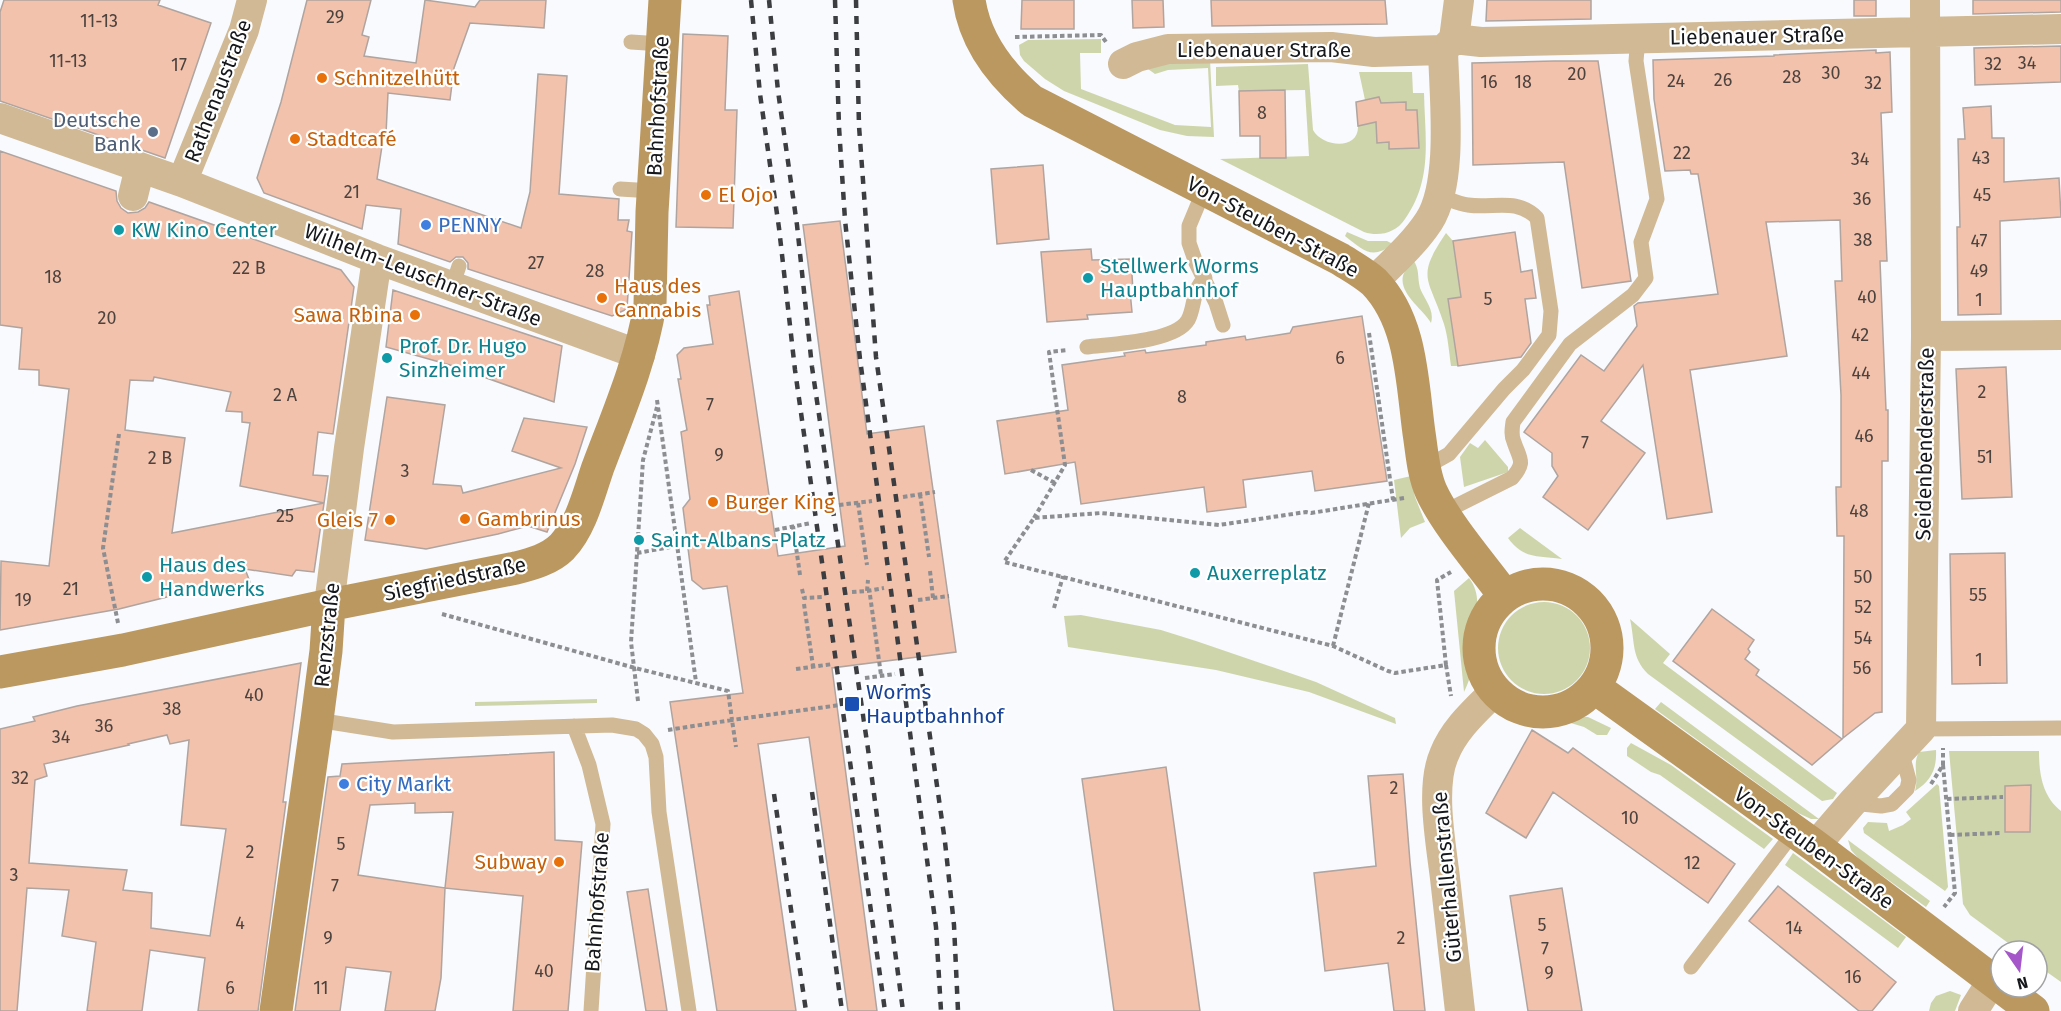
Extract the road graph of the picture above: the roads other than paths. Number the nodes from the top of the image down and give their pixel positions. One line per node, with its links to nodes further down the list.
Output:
1 (252, 0): 13 (street, Rathenaustraße)
2 (665, 0): 18 (street, Bahnhofstraße)
3 (969, 0): 15 (street, Von-Steuben-Straße)
4 (1459, 0): 9 (street)
5 (1925, 0): 7 (street, Seidenbenderstraße)
6 (2061, 29): 7 (street, Liebenauer Straße)
7 (1925, 33): 8 (street, Liebenauer Straße); 24 (street, Seidenbenderstraße)
8 (1638, 38): 9 (street, Liebenauer Straße); 27 (lane)
9 (1449, 45): 10 (street, Liebenauer Straße); 17 (street)
10 (1123, 64)
11 (0, 118): 12 (street, Wilhelm-Leuschner-Straße)
12 (140, 167): 13 (street, Wilhelm-Leuschner-Straße); 16 (street)
13 (182, 182): 19 (street, Wilhelm-Leuschner-Straße)
14 (620, 189): 18 (lane)
15 (1204, 190): 20 (lane); 21 (street, Von-Steuben-Straße)
16 (133, 196)
17 (1440, 196): 21 (street); 27 (lane)
18 (653, 202): 26 (street, Siegfriedstraße)
19 (377, 259): 26 (street, Wilhelm-Leuschner-Straße); 29 (street, Renzstraße)
20 (1205, 278): 22 (lane); 25 (lane)
21 (1373, 282): 27 (street, Von-Steuben-Straße)
22 (1223, 325)
23 (2061, 335): 24 (street)
24 (1926, 336): 35 (street, Seidenbenderstraße)
25 (1087, 347)
26 (640, 355): 29 (street, Siegfriedstraße)
27 (1416, 483): 28 (street, Von-Steuben-Straße)
28 (1504, 595): 31 (street); 32 (street)
29 (329, 605): 30 (street, Siegfriedstraße); 33 (street, Renzstraße)
30 (0, 672)
31 (1594, 687): 32 (street); 39 (street, Von-Steuben-Straße)
32 (1495, 691): 47 (street, Güterhallenstraße)
33 (317, 720): 34 (lane); 44 (street, Renzstraße)
34 (574, 726): 45 (lane, Bahnhofstraße); 46 (lane)
35 (1932, 729): 36 (lane); 37 (street)
36 (2061, 729)
37 (1901, 750): 38 (street); 38 (lane)
38 (1852, 803): 39 (street)
39 (1805, 839): 40 (lane); 41 (street, Von-Steuben-Straße)
40 (1690, 967)
41 (1989, 979)
42 (1989, 986): 48 (street)
43 (2017, 999): 49 (street, Von-Steuben-Straße)
44 (276, 1011)
45 (591, 1011)
46 (689, 1011)
47 (1460, 1011)
48 (1973, 1011)
49 (2033, 1011)

